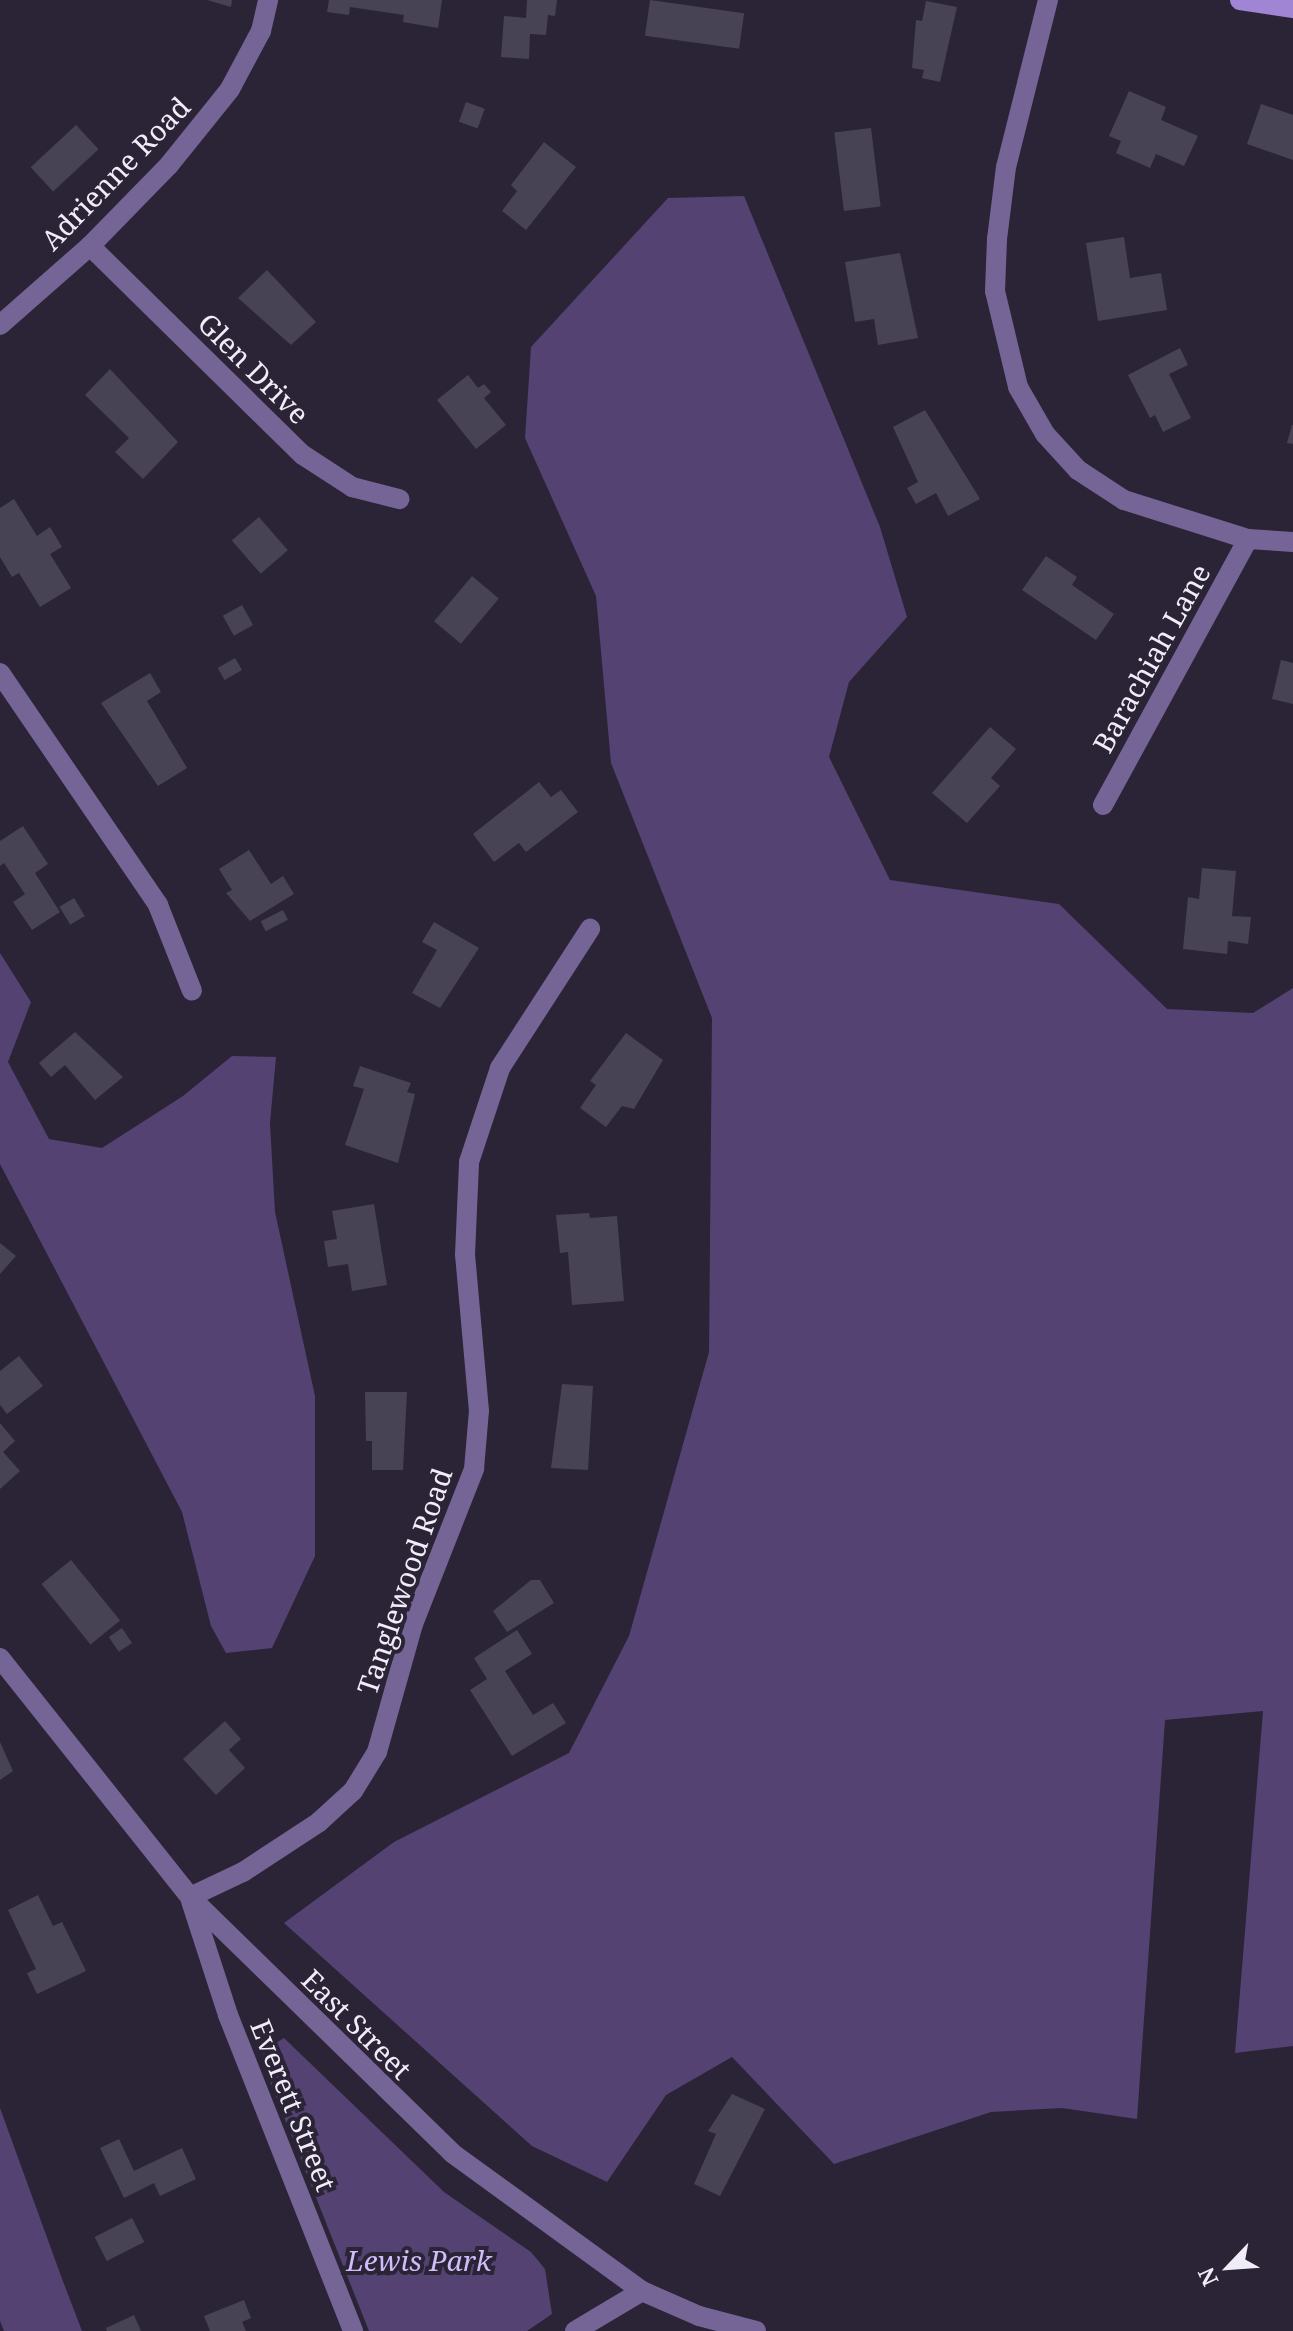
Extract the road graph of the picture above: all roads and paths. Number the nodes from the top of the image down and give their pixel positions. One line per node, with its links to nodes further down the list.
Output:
1 (268, 0): 5 (street, Adrienne Road)
2 (1048, 0): 8 (street)
3 (1240, 0): 4 (main road)
4 (1293, 8)
5 (90, 246): 6 (street, Adrienne Road); 7 (street, Glen Drive)
6 (0, 325)
7 (399, 499)
8 (1248, 539): 9 (street); 11 (street, Barachiah Lane)
9 (1293, 542)
10 (0, 673): 13 (street)
11 (1103, 805)
12 (590, 929): 15 (street, Tanglewood Road)
13 (192, 991)
14 (0, 1658): 15 (street, East Street)
15 (190, 1897): 16 (street, East Street); 17 (street, Everett Street)
16 (642, 2291): 18 (street); 19 (street, East Street)
17 (353, 2331)
18 (575, 2331)
19 (756, 2331)

